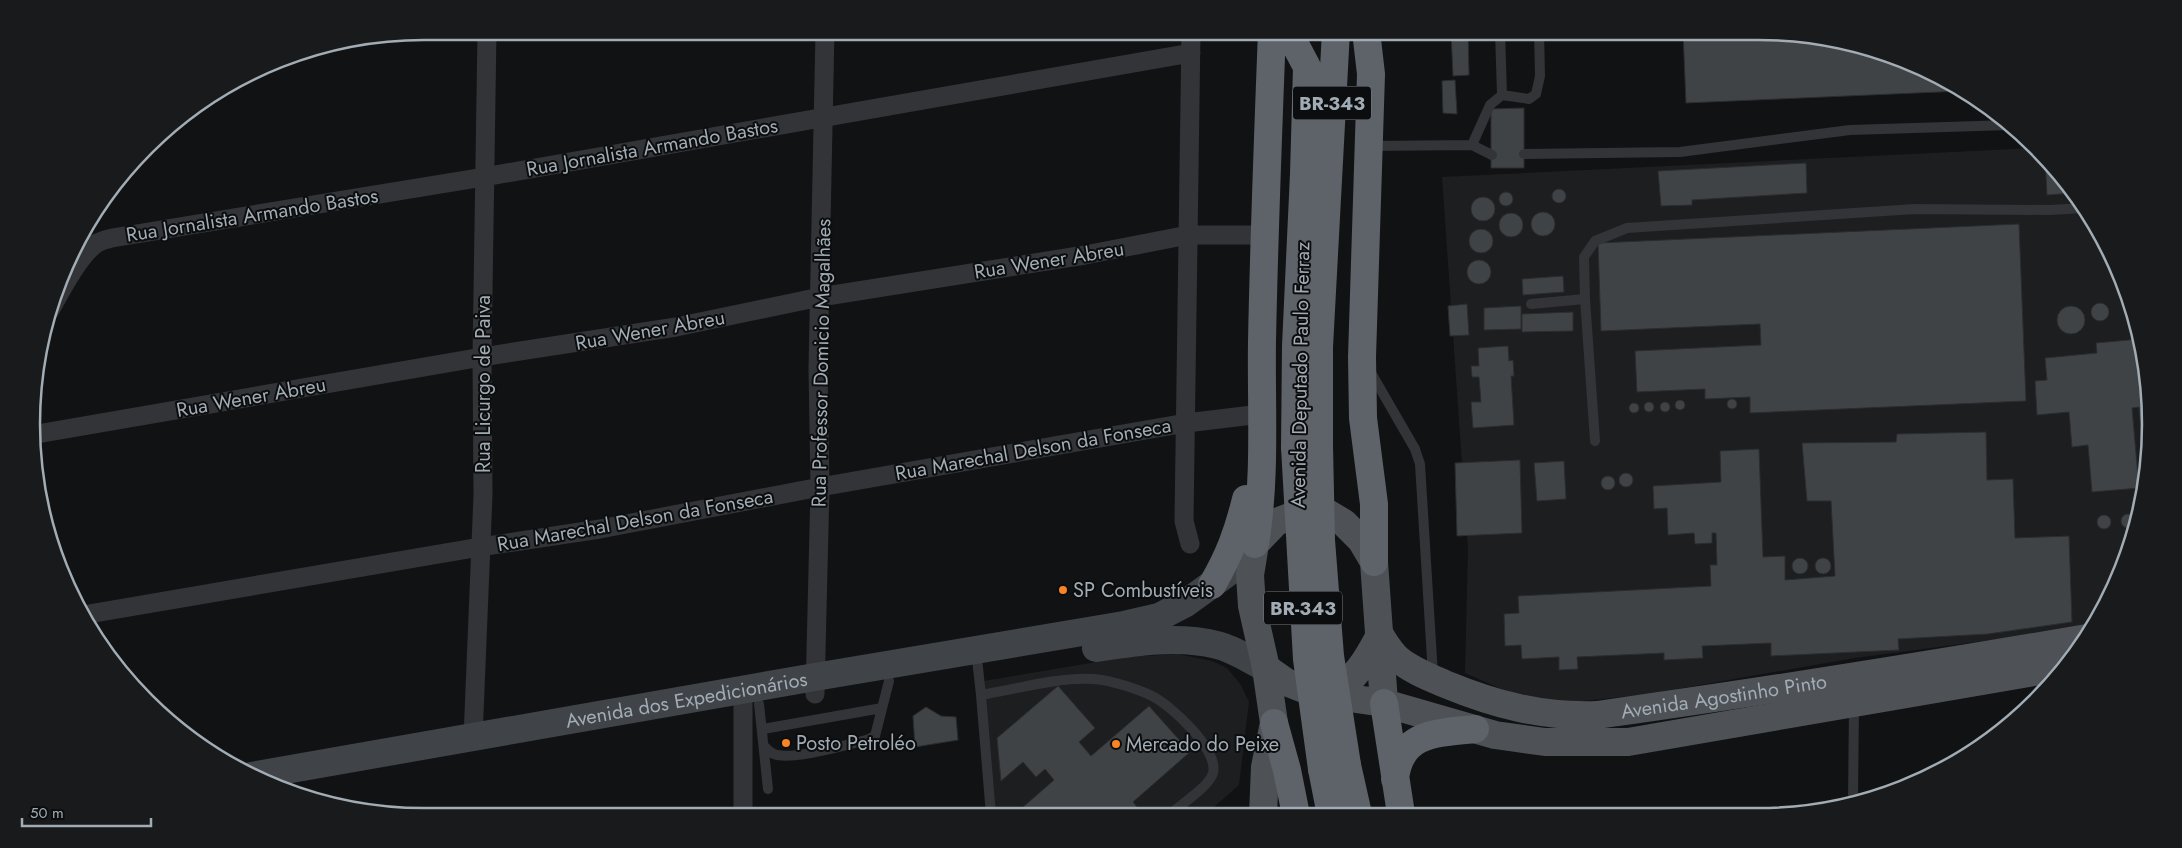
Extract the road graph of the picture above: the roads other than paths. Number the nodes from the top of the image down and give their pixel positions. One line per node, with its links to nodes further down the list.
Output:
1 (486, 40): 19 (street, Rua Licurgo de Paiva)
2 (825, 40): 12 (street, Rua Professor Domicio Magalhães)
3 (1191, 40): 10 (street, Rua Marechal Delson da Fonseca)
4 (1272, 40): 22 (highway)
5 (1293, 40): 18 (highway, BR-343 / BR-343)
6 (1335, 40): 18 (highway, BR-343)
7 (1367, 40): 14 (highway)
8 (1500, 40): 11 (lane)
9 (1538, 40): 11 (lane)
10 (1191, 54): 12 (street, Rua Jornalista Armando Bastos); 21 (street, Rua Marechal Delson da Fonseca)
11 (1502, 95): 15 (lane)
12 (824, 116): 19 (street, Rua Jornalista Armando Bastos); 24 (street, Rua Professor Domicio Magalhães)
13 (2000, 125): 16 (lane)
14 (1370, 146): 15 (lane); 28 (highway)
15 (1472, 146): 17 (lane)
16 (1524, 154)
17 (1492, 155)
18 (1316, 174): 59 (highway, Avenida Deputado Paulo Ferraz / BR-343, bridge)
19 (484, 177): 23 (street, Rua Jornalista Armando Bastos); 27 (street, Rua Licurgo de Paiva)
20 (2075, 209): 25 (lane)
21 (1188, 235): 22 (street, Rua Wener Abreu); 24 (street, Rua Wener Abreu); 30 (street, Rua Marechal Delson da Fonseca)
22 (1264, 235): 29 (highway)
23 (68, 279)
24 (820, 297): 27 (street, Rua Wener Abreu); 33 (street, Rua Professor Domicio Magalhães)
25 (1585, 299): 26 (lane); 32 (lane)
26 (1531, 304)
27 (482, 357): 31 (street, Rua Wener Abreu); 36 (street, Rua Licurgo de Paiva)
28 (1362, 357): 37 (highway); 46 (lane)
29 (1261, 418): 30 (street, Rua Marechal Delson da Fonseca); 35 (highway); 38 (highway)
30 (1186, 423): 33 (street, Rua Marechal Delson da Fonseca); 34 (street, Rua Marechal Delson da Fonseca)
31 (40, 433)
32 (1595, 441)
33 (820, 487): 36 (street, Rua Marechal Delson da Fonseca); 48 (street, Rua Professor Domicio Magalhães)
34 (1190, 544)
35 (1254, 544): 37 (main road); 38 (main road); 44 (main road)
36 (480, 547): 39 (street, Rua Marechal Delson da Fonseca); 57 (street, Rua Licurgo de Paiva)
37 (1374, 562): 41 (main road)
38 (1212, 585): 40 (main road)
39 (90, 614)
40 (1124, 634): 43 (main road, Avenida dos Expedicionários); 44 (main road)
41 (1380, 635): 46 (main road, Avenida Agostinho Pinto); 49 (main road); 51 (main road)
42 (2075, 640): 46 (main road, Avenida Agostinho Pinto)
43 (977, 658): 47 (main road, Avenida dos Expedicionários); 48 (main road, Avenida dos Expedicionários); 50 (lane)
44 (1266, 668): 49 (main road); 55 (main road)
45 (2054, 669): 52 (main road, Avenida Agostinho Pinto)
46 (1434, 679)
47 (889, 681): 48 (main road, Avenida dos Expedicionários); 54 (lane)
48 (815, 685): 53 (main road, Avenida dos Expedicionários)
49 (1331, 694): 51 (main road, Avenida Agostinho Pinto)
50 (982, 695): 66 (lane); 67 (lane)
51 (1384, 703): 56 (main road, Avenida Agostinho Pinto); 61 (highway)
52 (1854, 703): 56 (main road, Avenida Agostinho Pinto); 64 (lane)
53 (752, 707): 54 (lane); 57 (main road, Avenida dos Expedicionários); 58 (lane); 62 (main road, Avenida dos Expedicionários); 65 (street)
54 (882, 708): 58 (lane)
55 (1274, 723): 68 (main road); 69 (highway)
56 (1475, 729): 61 (highway)
57 (473, 738): 60 (main road, Avenida dos Expedicionários)
58 (764, 746): 63 (lane)
59 (1335, 767): 70 (highway, Avenida Deputado Paulo Ferraz / BR-343); 71 (highway, Avenida Deputado Paulo Ferraz / BR-343)
60 (266, 774)
61 (1395, 781): 72 (highway)
62 (295, 786)
63 (768, 789)
64 (1853, 796)
65 (744, 808)
66 (990, 808)
67 (1177, 808)
68 (1263, 808)
69 (1295, 808)
70 (1332, 808)
71 (1355, 808)
72 (1400, 808)

